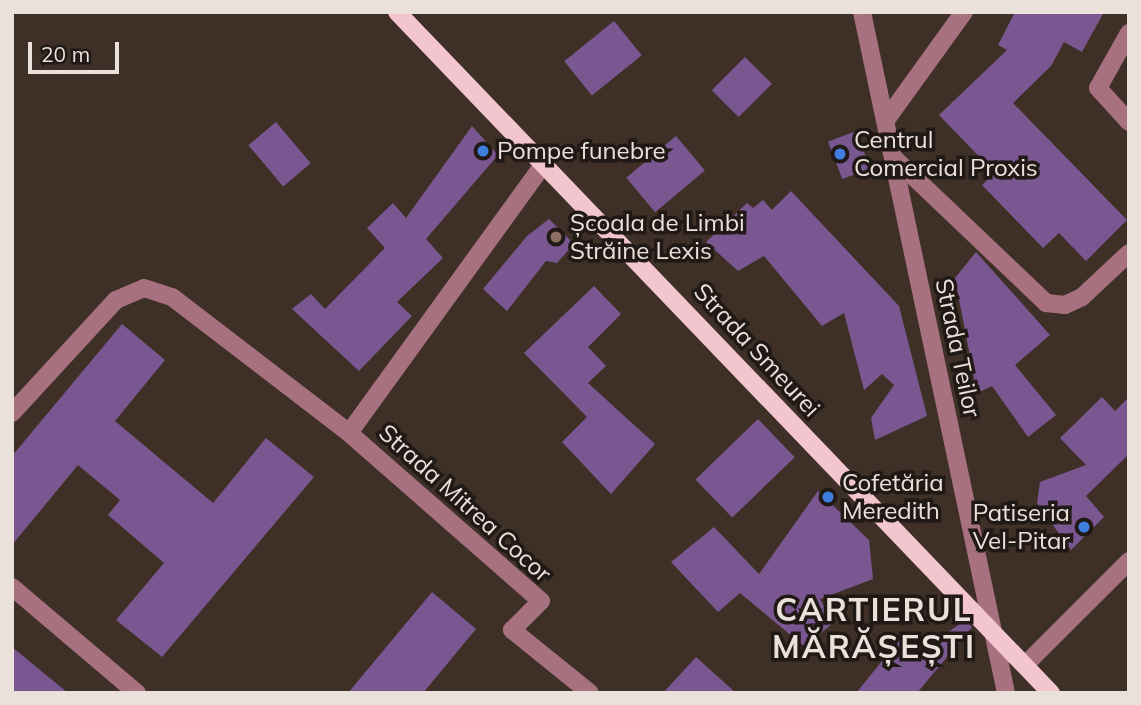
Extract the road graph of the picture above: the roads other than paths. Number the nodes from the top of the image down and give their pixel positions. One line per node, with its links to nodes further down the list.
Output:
1 (397, 12): 8 (main road, Strada Smeurei)
2 (862, 12): 5 (street, Strada Teilor)
3 (964, 12): 5 (street)
4 (1129, 33): 6 (street)
5 (886, 120): 7 (street, Strada Teilor)
6 (1129, 122)
7 (895, 159): 9 (street); 14 (street, Strada Teilor)
8 (545, 162): 11 (street, Strada Mitrea Cocor); 14 (main road, Strada Smeurei)
9 (1129, 253)
10 (12, 413): 11 (street, Strada Mitrea Cocor)
11 (349, 433): 17 (street, Strada Mitrea Cocor)
12 (1129, 561): 15 (street)
13 (12, 587): 16 (street)
14 (993, 632): 15 (main road, Strada Smeurei); 18 (street, Strada Teilor)
15 (1025, 666): 19 (main road, Strada Smeurei)
16 (137, 693)
17 (590, 693)
18 (1006, 693)
19 (1051, 693)

